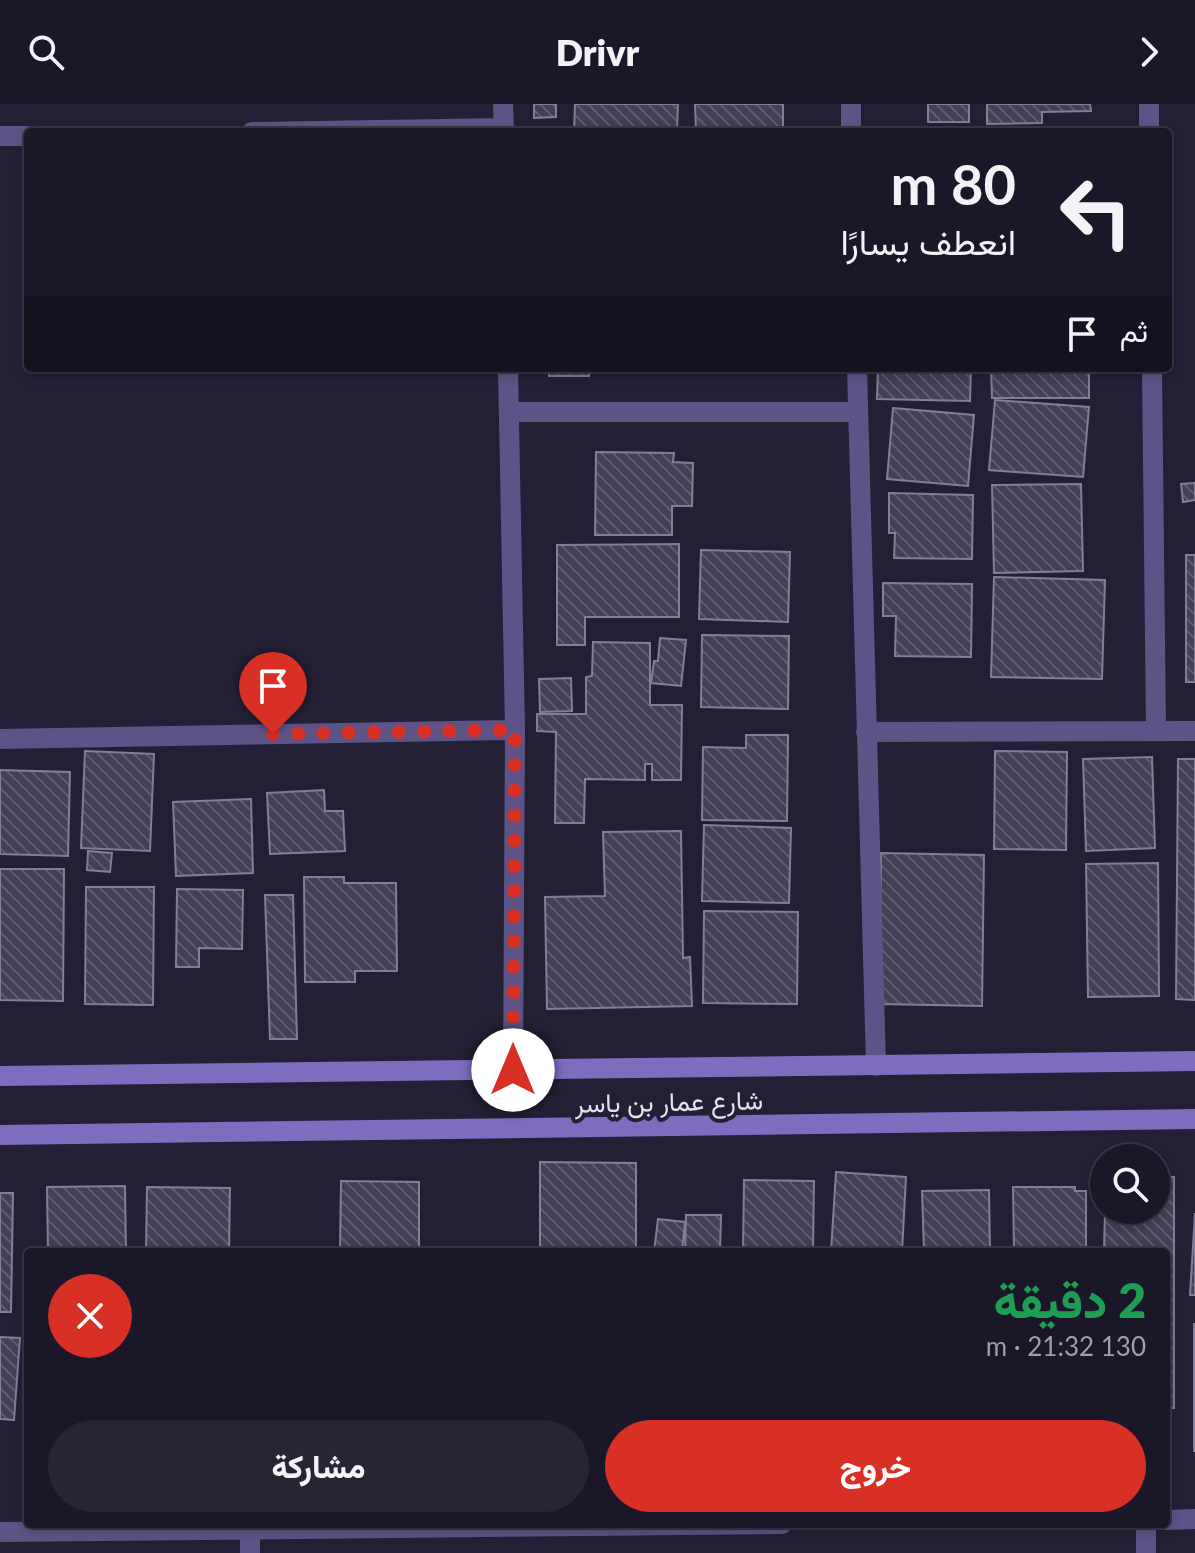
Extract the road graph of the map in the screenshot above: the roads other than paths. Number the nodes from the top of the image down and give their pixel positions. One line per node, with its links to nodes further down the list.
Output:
1 (503, 104): 4 (street)
2 (851, 104): 5 (street)
3 (1149, 104): 6 (street)
4 (504, 128)
5 (851, 128)
6 (1149, 128)
7 (0, 136): 8 (street)
8 (24, 136)
9 (508, 372): 12 (street)
10 (857, 372): 13 (street)
11 (1152, 372): 15 (street)
12 (509, 412): 13 (street); 14 (street)
13 (858, 412): 17 (street)
14 (515, 730): 18 (street); 21 (street)
15 (1156, 731): 16 (street); 17 (street)
16 (1195, 731)
17 (866, 732): 20 (street)
18 (0, 739)
19 (1195, 1061): 20 (street, شارع عمار بن ياسر)
20 (876, 1066): 21 (street, شارع عمار بن ياسر)
21 (513, 1070): 22 (street, شارع عمار بن ياسر)
22 (0, 1076)
23 (1195, 1119): 24 (street, شارع عمار بن ياسر)
24 (0, 1135)
25 (1195, 1519): 26 (street)
26 (1170, 1520)
27 (427, 1528): 29 (street)
28 (1146, 1528): 32 (street)
29 (250, 1530): 30 (street); 31 (street)
30 (0, 1532)
31 (250, 1553)
32 (1146, 1553)

